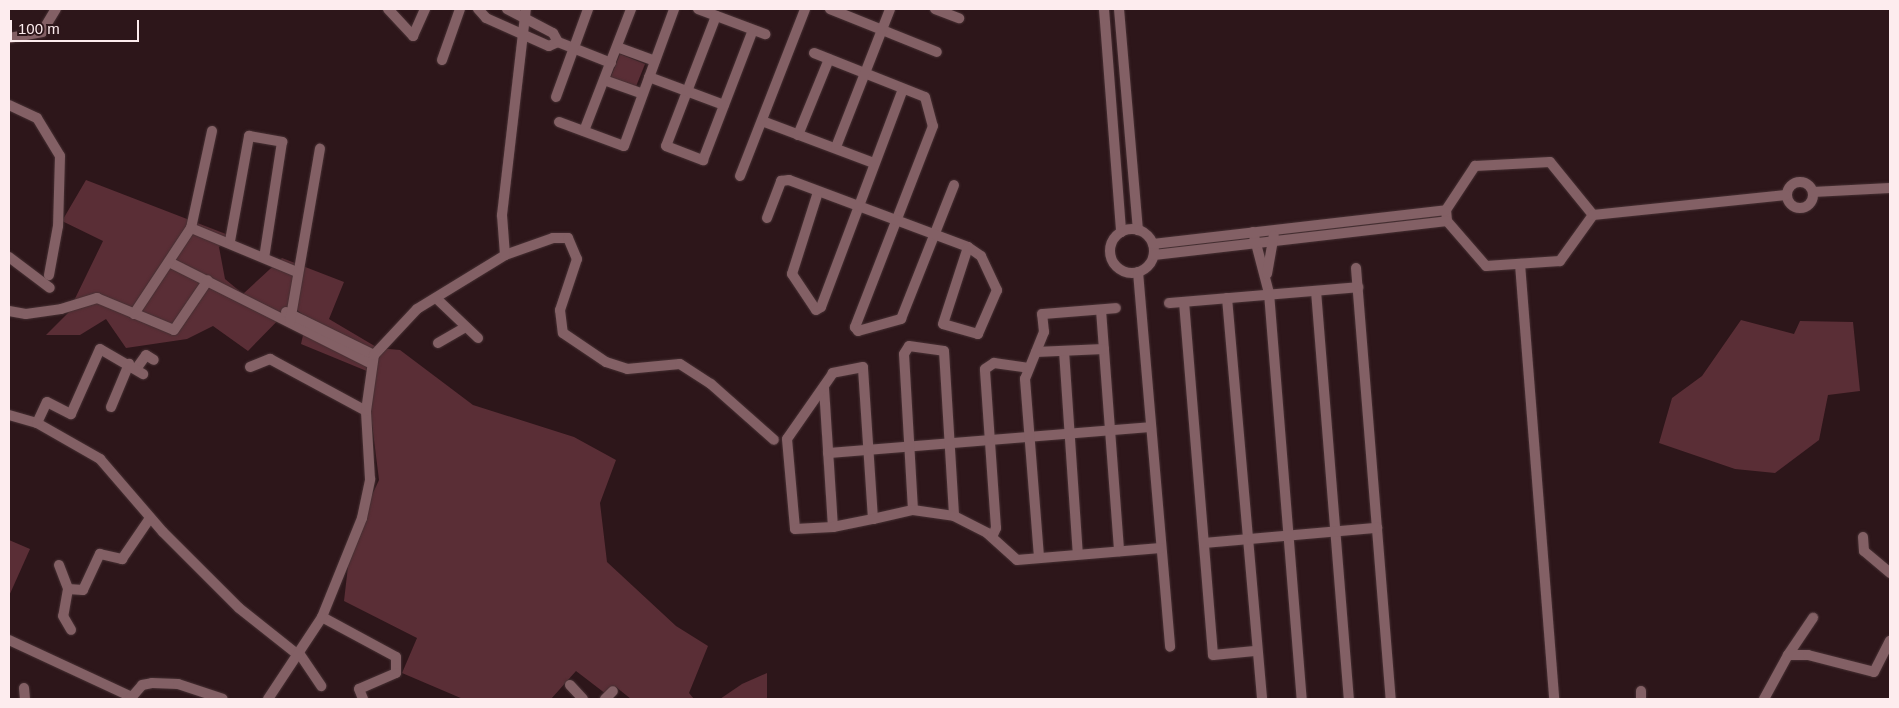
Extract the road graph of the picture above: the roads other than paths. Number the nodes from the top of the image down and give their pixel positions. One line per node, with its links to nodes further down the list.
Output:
1 (56, 9): 24 (street)
2 (425, 9): 16 (street)
3 (460, 9): 31 (street)
4 (478, 9): 22 (street)
5 (507, 9): 17 (street)
6 (588, 9): 27 (street)
7 (632, 9): 26 (street)
8 (674, 9): 32 (street)
9 (698, 9): 18 (street)
10 (805, 9): 43 (street)
11 (830, 9): 21 (street)
12 (890, 9): 21 (street)
13 (935, 9): 19 (street)
14 (1104, 9): 66 (street)
15 (1119, 9): 64 (street)
16 (389, 10)
17 (526, 14): 22 (street); 25 (street)
18 (716, 16): 20 (street); 38 (street)
19 (959, 18)
20 (753, 30): 23 (street); 42 (street)
21 (882, 30): 28 (street); 34 (street)
22 (523, 34): 25 (street); 73 (street)
23 (765, 34)
24 (9, 38)
25 (558, 42): 27 (street)
26 (617, 47): 32 (street); 33 (street)
27 (574, 48): 33 (street); 40 (street)
28 (937, 52)
29 (814, 53): 30 (street)
30 (829, 59): 34 (street); 47 (street)
31 (442, 60)
32 (655, 62): 35 (street)
33 (611, 63): 36 (street)
34 (864, 73): 37 (street); 48 (street)
35 (649, 77): 38 (street); 39 (street)
36 (604, 80): 39 (street); 46 (street)
37 (903, 89): 50 (street); 61 (street)
38 (687, 92): 42 (street); 42 (street)
39 (643, 94): 46 (street)
40 (556, 97)
41 (9, 105): 83 (street)
42 (724, 105)
43 (762, 121): 47 (street); 51 (street)
44 (559, 122): 46 (street)
45 (212, 131): 63 (street)
46 (584, 132)
47 (798, 135): 48 (street)
48 (836, 147): 50 (street)
49 (320, 149): 80 (street)
50 (874, 163): 57 (street)
51 (740, 176)
52 (954, 185): 67 (street)
53 (1890, 188): 55 (street)
54 (818, 192): 57 (street); 57 (street); 60 (street)
55 (1812, 192): 56 (street); 56 (street)
56 (1786, 195): 59 (street)
57 (859, 206): 61 (street)
58 (1446, 210): 59 (street); 62 (street); 65 (street)
59 (1593, 215): 78 (street)
60 (767, 218)
61 (895, 220): 67 (street); 67 (street)
62 (1447, 221): 70 (street); 78 (street)
63 (191, 228): 69 (street); 77 (street)
64 (1138, 230): 66 (street); 71 (street)
65 (1273, 230): 68 (street); 70 (street)
66 (1121, 232): 81 (street)
67 (935, 234): 72 (street)
68 (1254, 237): 70 (street); 71 (street); 74 (street); 82 (street)
69 (230, 241): 76 (street); 76 (street)
70 (1275, 241): 82 (street)
71 (1153, 244): 74 (street)
72 (968, 247): 72 (street)
73 (505, 255): 89 (street); 120 (street)
74 (1154, 255): 81 (street)
75 (9, 256): 86 (street)
76 (264, 258): 80 (street)
77 (169, 262): 84 (street); 98 (street)
78 (1520, 264): 169 (street)
79 (1356, 268): 85 (street)
80 (297, 272): 96 (street)
81 (1138, 272): 116 (street)
82 (1267, 274): 88 (street)
83 (49, 275)
84 (208, 280): 97 (street); 98 (street)
85 (1358, 287): 87 (street); 131 (street)
86 (50, 288)
87 (1316, 291): 88 (street); 132 (street)
88 (1269, 294): 90 (street); 133 (street)
89 (436, 298): 100 (street); 106 (street)
90 (1226, 298): 91 (street); 136 (street)
91 (1184, 302): 92 (street); 137 (street)
92 (1170, 303)
93 (1116, 308): 94 (street)
94 (1101, 310): 103 (street); 105 (street)
95 (9, 311): 98 (street)
96 (292, 311): 97 (street); 99 (street); 106 (street)
97 (276, 313): 99 (street)
98 (134, 314)
99 (290, 322): 106 (street)
100 (466, 326): 101 (street); 102 (street)
101 (478, 338)
102 (438, 342)
103 (1104, 349): 104 (street); 117 (street)
104 (1064, 351): 105 (street); 118 (street)
105 (1036, 352): 109 (street)
106 (372, 359): 113 (street)
107 (154, 360): 110 (street)
108 (250, 367): 113 (street)
109 (1029, 368): 119 (street); 121 (street)
110 (136, 369): 112 (street); 115 (street)
111 (824, 388): 124 (street); 125 (street); 130 (street)
112 (111, 406)
113 (366, 411): 145 (street)
114 (9, 415): 115 (street)
115 (37, 423): 128 (street)
116 (1151, 427): 117 (street); 138 (street)
117 (1110, 430): 118 (street); 139 (street)
118 (1070, 433): 119 (street); 140 (street)
119 (1030, 436): 121 (street); 141 (street)
120 (774, 440)
121 (990, 440): 122 (street); 134 (street)
122 (949, 443): 123 (street); 123 (street); 127 (street)
123 (909, 446): 124 (street); 126 (street)
124 (868, 450): 125 (street); 129 (street)
125 (828, 453): 130 (street)
126 (913, 510): 127 (street); 129 (street)
127 (954, 516): 134 (street)
128 (150, 518): 144 (street); 152 (street)
129 (873, 519): 130 (street)
130 (833, 527)
131 (1377, 528): 132 (street); 168 (street)
132 (1335, 531): 133 (street); 167 (street)
133 (1290, 535): 136 (street); 166 (street)
134 (992, 537): 141 (street)
135 (1863, 537): 143 (street)
136 (1246, 539): 137 (street); 151 (street)
137 (1204, 543): 151 (street)
138 (1161, 548): 139 (street); 150 (street)
139 (1119, 551): 140 (street)
140 (1078, 554): 141 (street)
141 (1039, 557)
142 (58, 564): 144 (street)
143 (1890, 573)
144 (68, 589): 147 (street)
145 (322, 617): 152 (street); 162 (street)
146 (1813, 618): 153 (street)
147 (71, 630)
148 (9, 640): 158 (street)
149 (1890, 641): 153 (street)
150 (1170, 647)
151 (1255, 651): 165 (street)
152 (299, 654): 155 (street); 161 (street)
153 (1788, 655): 170 (street)
154 (570, 685): 163 (street)
155 (321, 686)
156 (24, 688): 159 (street)
157 (612, 691): 164 (street)
158 (131, 698): 160 (street)
159 (24, 699)
160 (223, 699)
161 (268, 699)
162 (363, 699)
163 (583, 699)
164 (605, 699)
165 (1262, 699)
166 (1302, 699)
167 (1349, 699)
168 (1391, 699)
169 (1554, 699)
170 (1764, 699)

